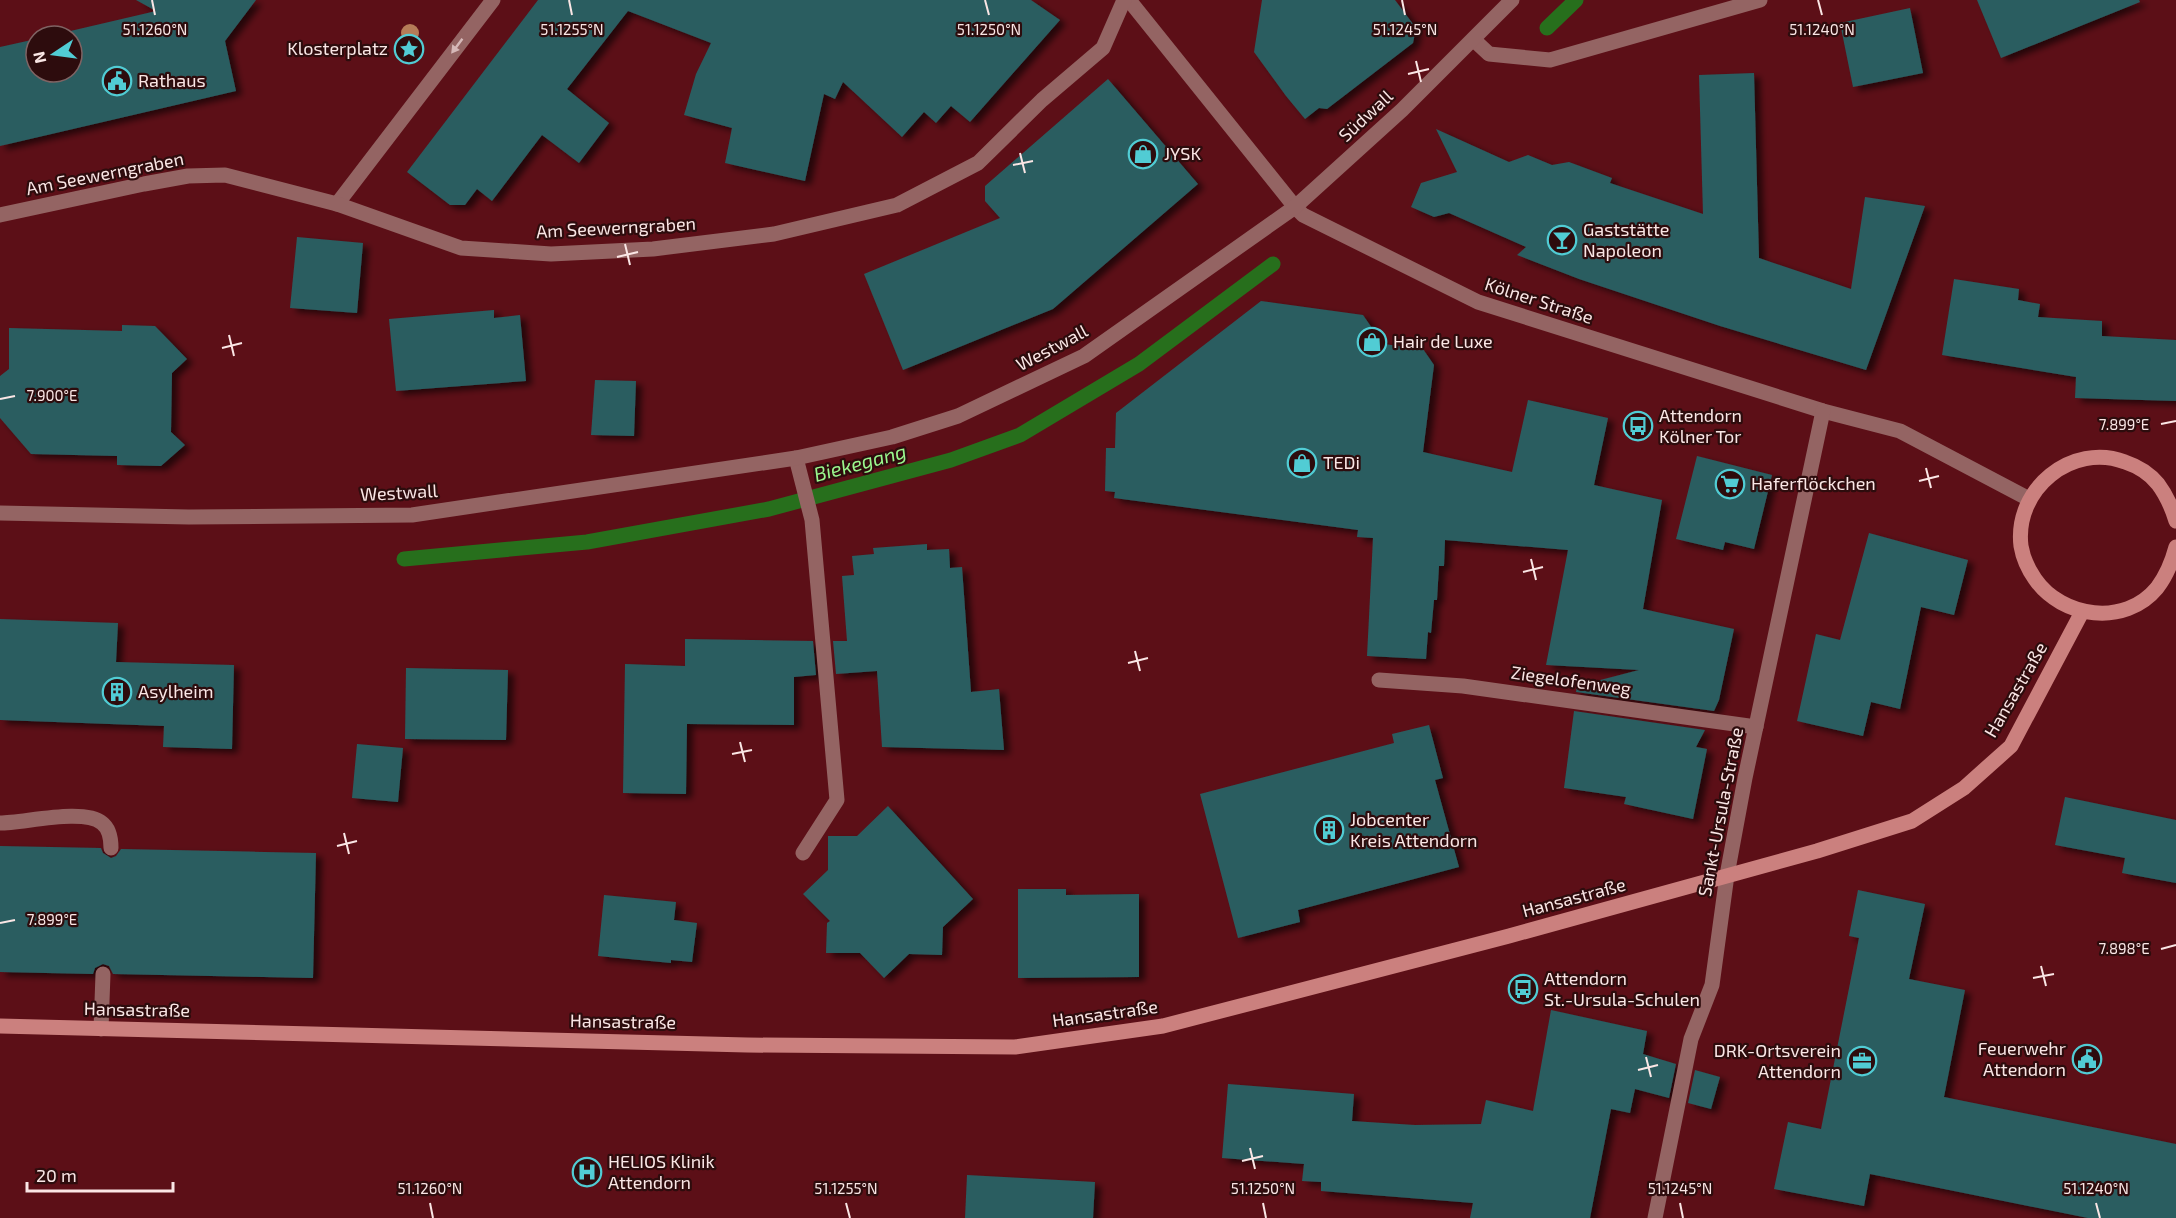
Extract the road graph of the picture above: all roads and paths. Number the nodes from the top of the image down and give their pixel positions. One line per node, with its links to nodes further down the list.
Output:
1 (493, 0): 7 (street, one-way to 7)
2 (1124, 0): 7 (street, Am Seewerngraben)
3 (1129, 0): 8 (street, Kölner Straße)
4 (1512, 0): 6 (street, Südwall)
5 (1760, 0): 6 (street)
6 (1474, 40): 8 (street, Südwall)
7 (337, 204): 9 (street, Am Seewerngraben)
8 (1295, 207): 10 (street, Kölner Straße); 11 (street, Westwall)
9 (0, 215)
10 (1823, 411): 12 (street, Kölner Straße); 19 (street, Sankt-Ursula-Straße)
11 (797, 463): 14 (street, Westwall); 22 (street)
12 (2029, 499): 13 (main road); 17 (main road)
13 (2173, 502): 15 (main road)
14 (0, 513)
15 (2176, 521)
16 (2176, 547): 17 (main road)
17 (2082, 612): 23 (main road, Hansastraße)
18 (1379, 680): 19 (street, Ziegelofenweg)
19 (1756, 727): 23 (street, Sankt-Ursula-Straße)
20 (0, 823): 21 (street)
21 (111, 848)
22 (803, 853)
23 (1727, 875): 26 (main road, Hansastraße); 27 (street, Sankt-Ursula-Straße)
24 (103, 974): 26 (street)
25 (0, 1026): 26 (main road, Hansastraße)
26 (101, 1029)
27 (1655, 1218)

